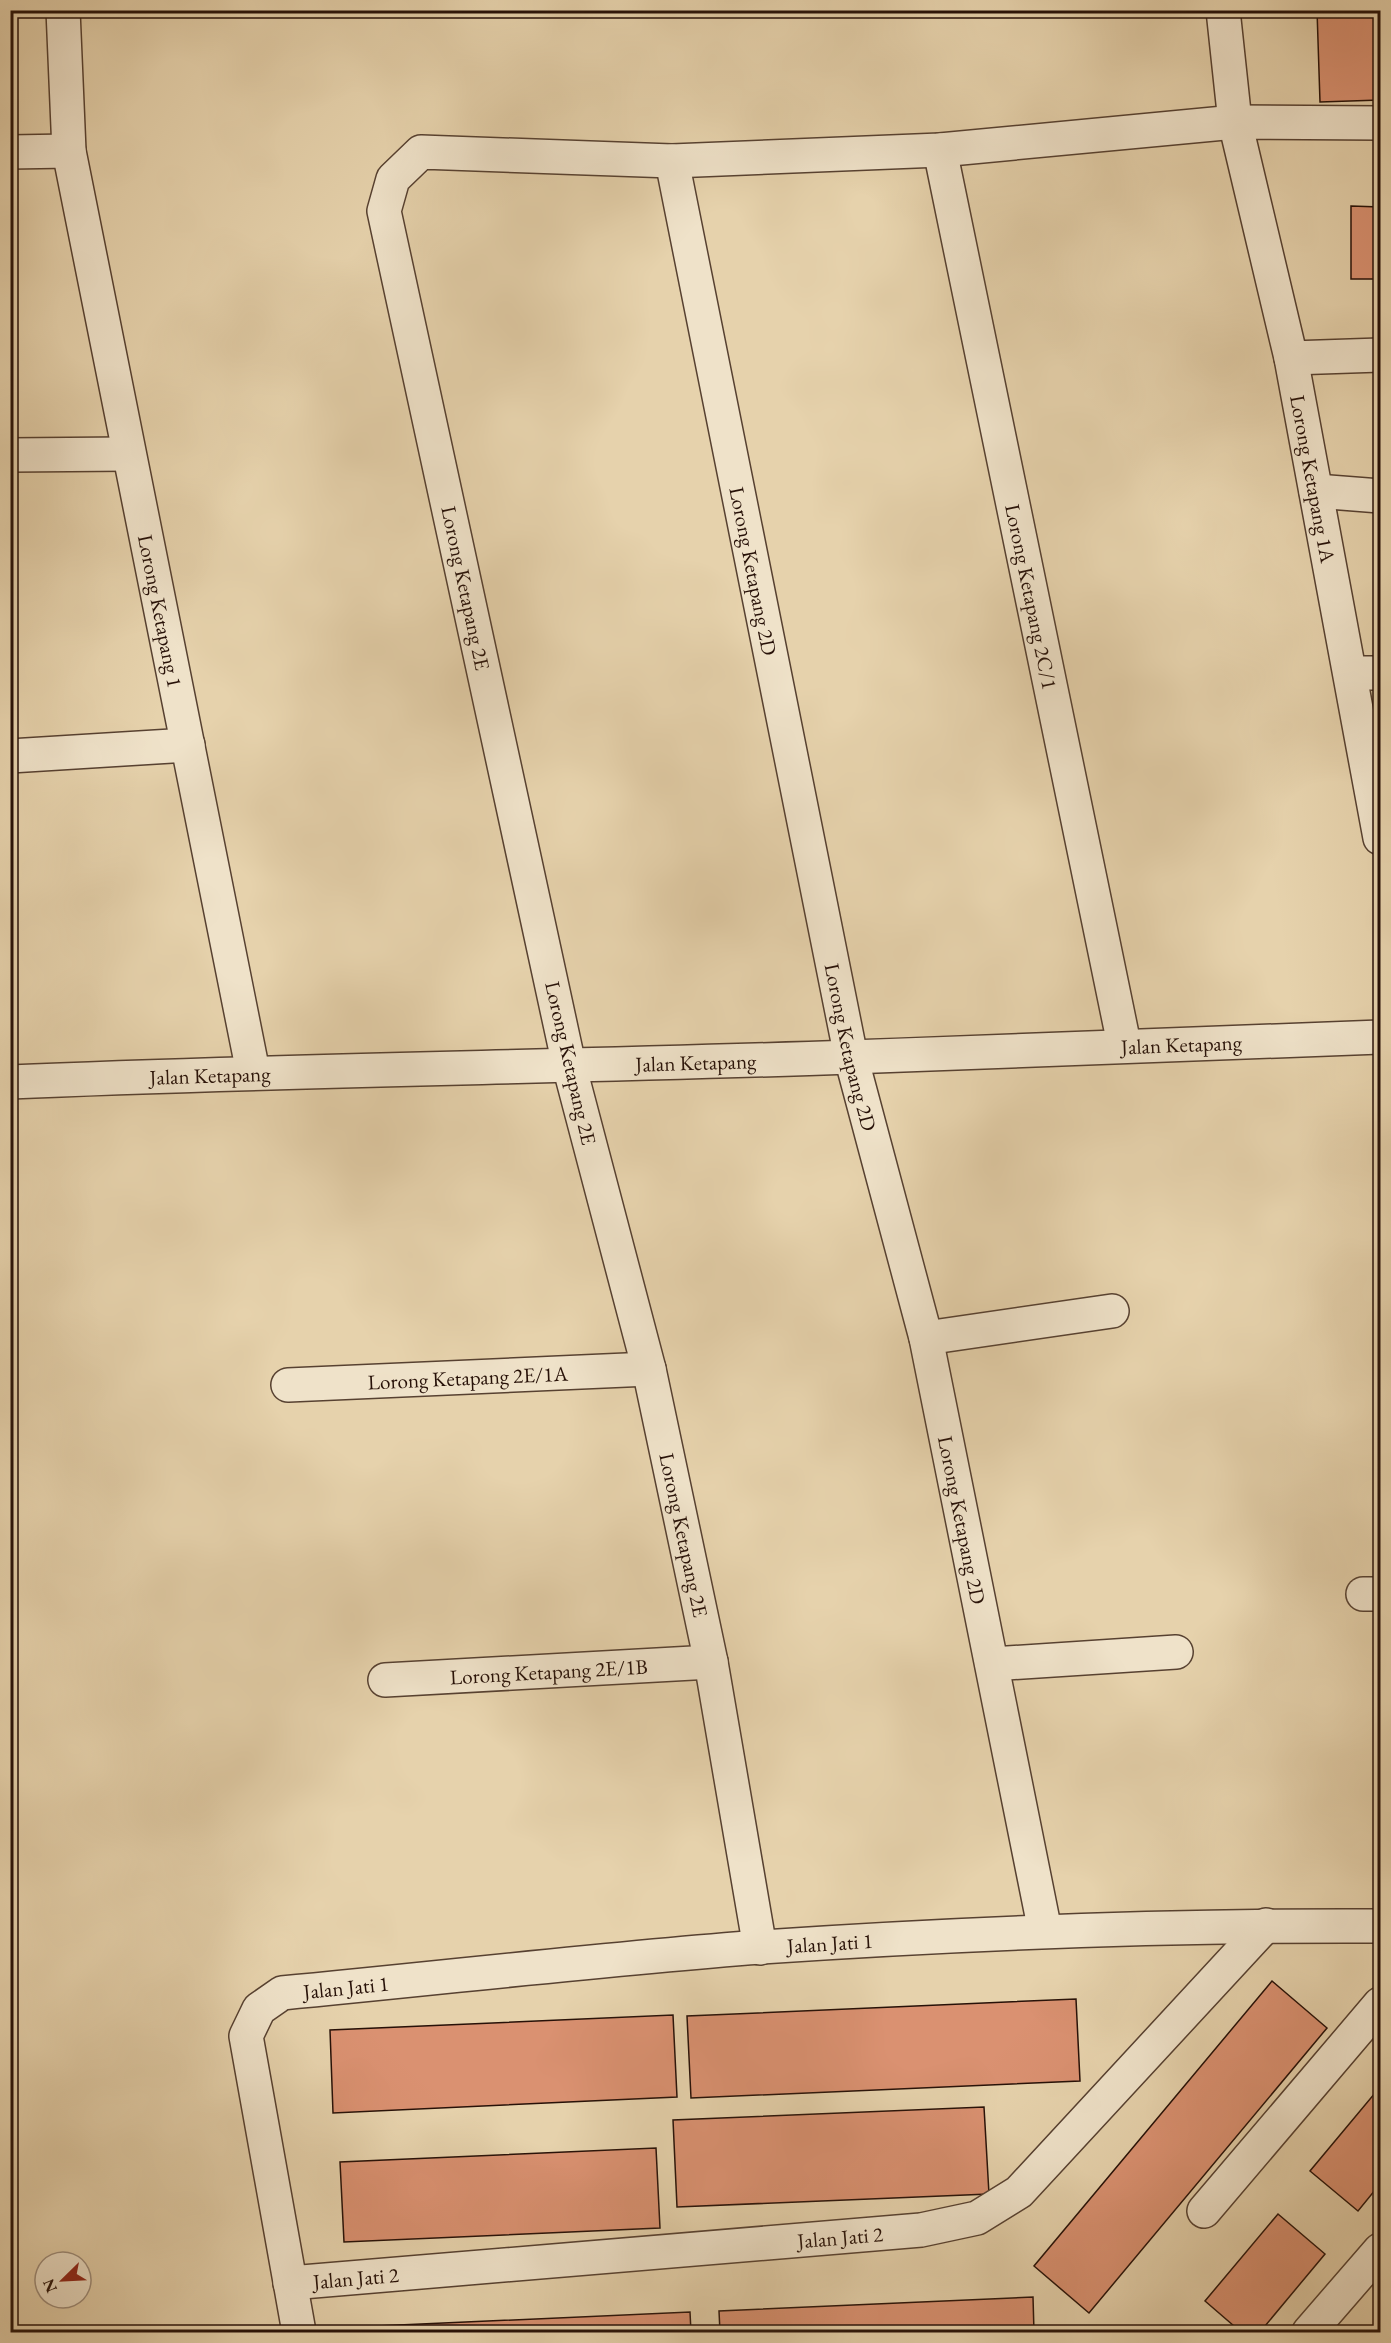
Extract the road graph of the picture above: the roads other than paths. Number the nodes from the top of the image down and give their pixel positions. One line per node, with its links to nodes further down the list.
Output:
1 (63, 10): 6 (street, Lorong Ketapang 1)
2 (1223, 10): 3 (street, Lorong Ketapang 1A)
3 (1235, 122): 4 (street); 5 (street); 10 (street, Lorong Ketapang 1A)
4 (1380, 123)
5 (940, 150): 8 (street); 20 (street, Lorong Ketapang 2C/1)
6 (69, 151): 7 (street); 11 (street, Lorong Ketapang 1)
7 (10, 152)
8 (672, 161): 21 (street, Lorong Ketapang 2D); 22 (street, Lorong Ketapang 2E)
9 (1380, 355): 10 (street)
10 (1291, 358): 13 (street, Lorong Ketapang 1A)
11 (128, 454): 12 (street); 16 (street, Lorong Ketapang 1)
12 (10, 455)
13 (1316, 491): 14 (street); 15 (street, Lorong Ketapang 1A)
14 (1380, 496)
15 (1366, 673): 18 (street, Lorong Ketapang 1A)
16 (188, 745): 17 (street); 23 (street, Lorong Ketapang 1)
17 (10, 756)
18 (1380, 838)
19 (1380, 1037): 20 (street, Jalan Ketapang)
20 (1124, 1044): 21 (street, Jalan Ketapang)
21 (851, 1057): 22 (street, Jalan Ketapang); 26 (street, Lorong Ketapang 2D)
22 (569, 1065): 23 (street, Jalan Ketapang); 27 (street, Lorong Ketapang 2E)
23 (253, 1072): 24 (street, Jalan Ketapang)
24 (10, 1082)
25 (1112, 1311): 26 (street)
26 (926, 1338): 31 (street, Lorong Ketapang 2D)
27 (649, 1369): 28 (street, Lorong Ketapang 2E/1A); 30 (street, Lorong Ketapang 2E)
28 (288, 1385)
29 (1176, 1652): 31 (street)
30 (711, 1662): 32 (street, Lorong Ketapang 2E/1B); 36 (street, Lorong Ketapang 2E)
31 (992, 1664): 35 (street, Lorong Ketapang 2D)
32 (385, 1680)
33 (1266, 1925): 34 (street, Jalan Jati 1); 35 (street, Jalan Jati 1); 40 (street, Jalan Jati 2)
34 (1380, 1926)
35 (1045, 1931): 36 (street, Jalan Jati 1)
36 (760, 1948): 40 (street, Jalan Jati 1)
37 (1380, 2004): 38 (street)
38 (1204, 2211)
39 (1375, 2267): 42 (street)
40 (290, 2283): 41 (street)
41 (299, 2332)
42 (1309, 2332)

